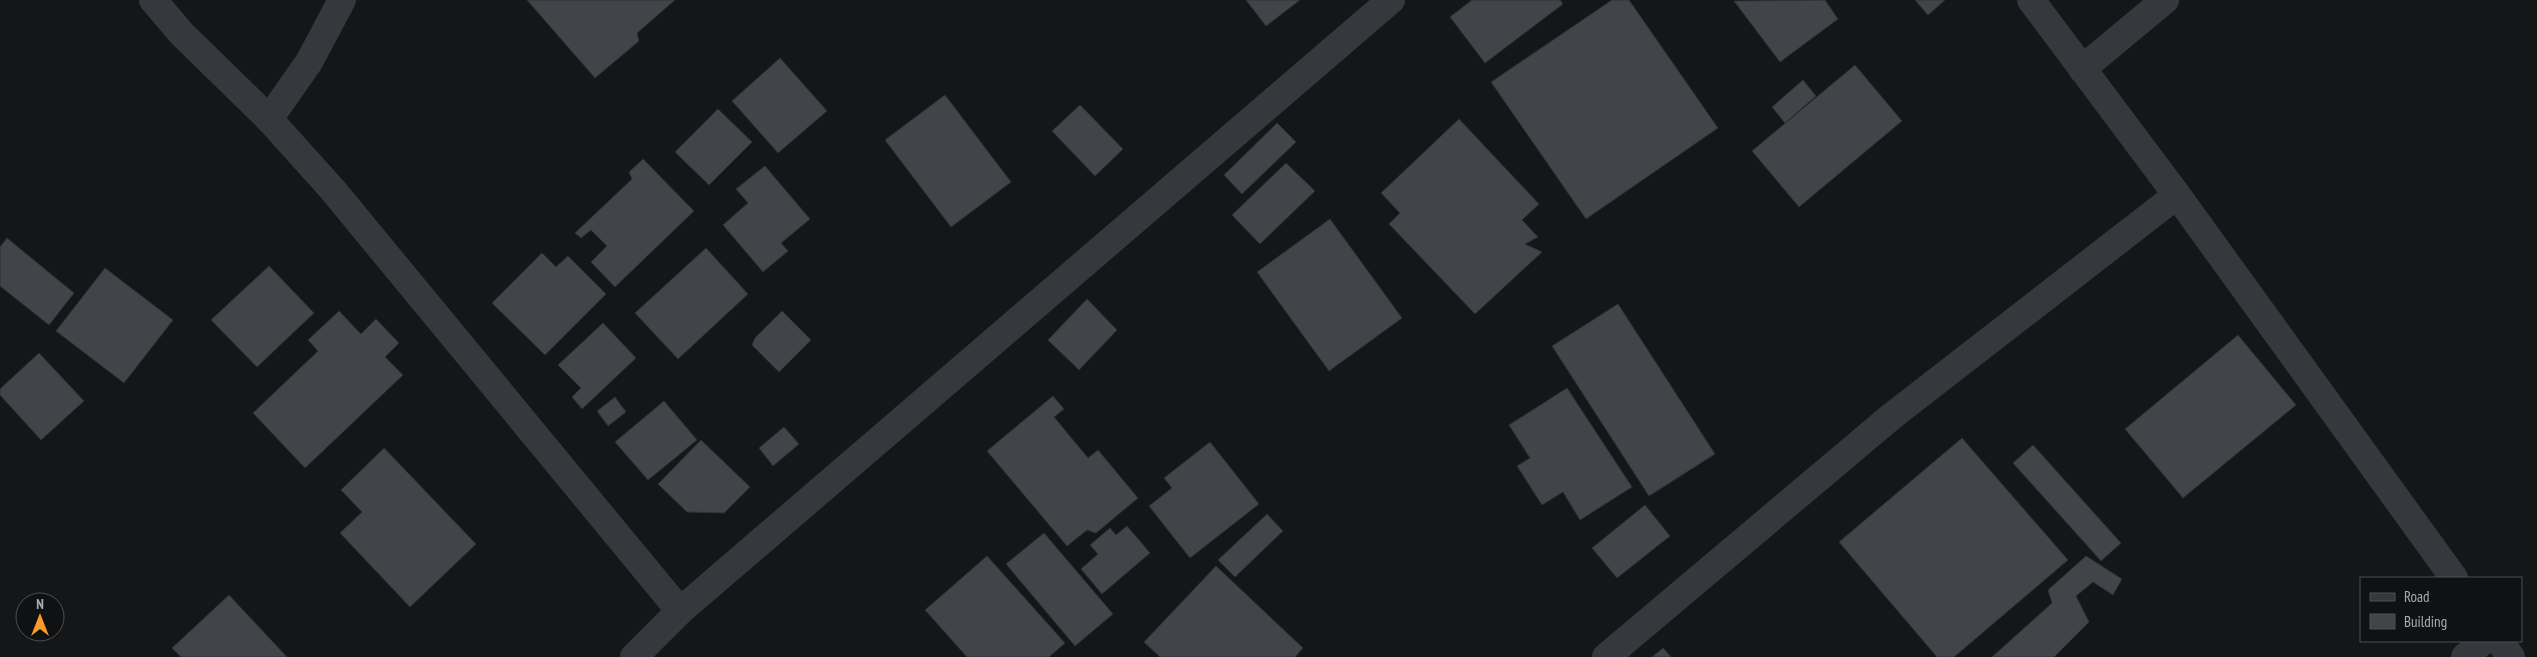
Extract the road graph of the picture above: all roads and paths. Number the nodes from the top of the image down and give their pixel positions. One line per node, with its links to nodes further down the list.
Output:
1 (153, 0): 7 (street)
2 (342, 0): 7 (street)
3 (1391, 0): 10 (street)
4 (2031, 0): 6 (street)
5 (2165, 0): 6 (street)
6 (2082, 69): 8 (street)
7 (270, 119): 10 (street)
8 (2176, 195): 9 (street); 14 (street)
9 (2453, 577)
10 (680, 611): 13 (street)
11 (2482, 642): 15 (street)
12 (2500, 642): 16 (street)
13 (634, 657)
14 (1606, 657)
15 (2465, 657)
16 (2511, 657)

